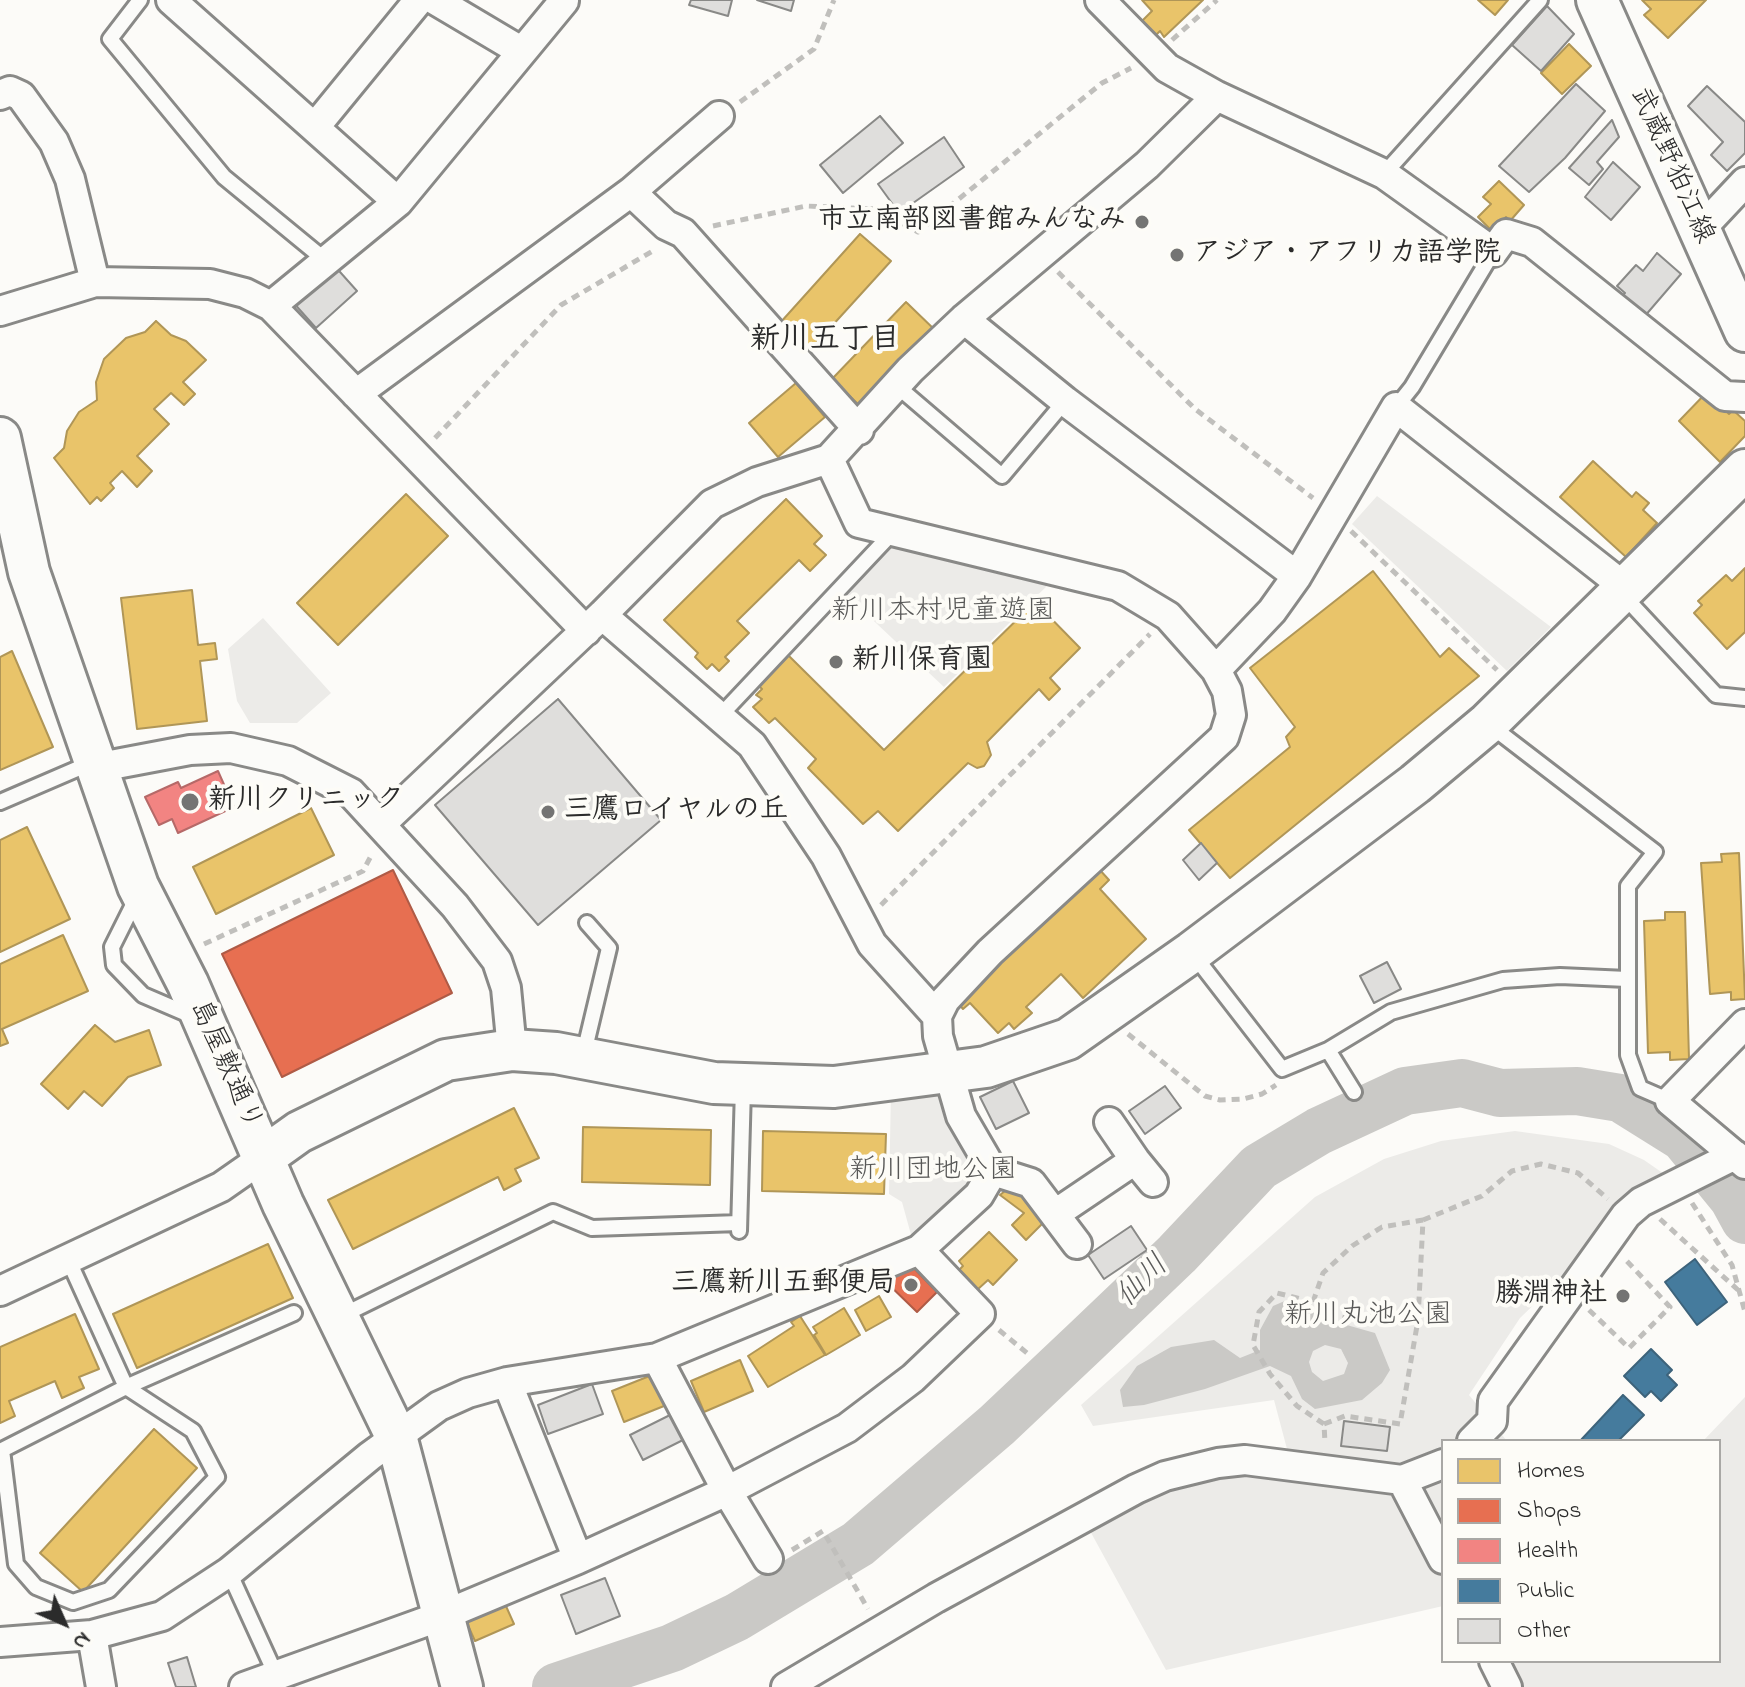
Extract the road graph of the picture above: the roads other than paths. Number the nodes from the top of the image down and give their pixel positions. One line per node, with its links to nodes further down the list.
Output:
1 (140, 0): 20 (lane)
2 (171, 0): 13 (street)
3 (419, 0): 13 (street)
4 (435, 0): 9 (street)
5 (1100, 0): 11 (street)
6 (1540, 0): 14 (lane)
7 (1597, 0): 18 (street, 武蔵野狛江線)
8 (564, 1): 9 (street)
9 (521, 51): 17 (street)
10 (0, 95): 21 (street)
11 (1217, 96): 14 (street); 24 (street)
12 (719, 116): 16 (street)
13 (315, 127): 17 (street)
14 (1384, 174): 19 (street)
15 (1745, 182): 18 (street)
16 (631, 192): 27 (street); 31 (street)
17 (398, 202): 20 (street)
18 (1699, 231): 25 (street, 武蔵野狛江線)
19 (1493, 252): 28 (street); 30 (lane)
20 (325, 260): 22 (street)
21 (95, 282): 22 (street); 23 (street)
22 (271, 306): 27 (street)
23 (0, 311)
24 (964, 319): 26 (street); 29 (street)
25 (1745, 331)
26 (897, 386): 29 (lane); 31 (street)
27 (356, 394): 39 (street)
28 (1745, 397)
29 (1065, 401): 37 (street)
30 (1396, 407): 37 (street); 38 (street)
31 (859, 430): 33 (street)
32 (0, 438): 36 (street, 島屋敷通り)
33 (829, 459): 35 (street); 39 (street)
34 (1745, 470): 38 (street)
35 (894, 531): 40 (street); 42 (lane)
36 (9, 535): 44 (street, 島屋敷通り)
37 (1297, 576): 40 (street)
38 (1624, 591): 41 (lane); 43 (street)
39 (594, 623): 42 (street); 46 (street)
40 (1216, 670): 51 (street)
41 (1745, 698)
42 (719, 717): 51 (street)
43 (1488, 723): 49 (street); 50 (lane)
44 (94, 765): 45 (lane); 46 (street); 47 (street, 島屋敷通り)
45 (0, 802)
46 (384, 825): 54 (street)
47 (138, 886): 52 (street, 島屋敷通り); 52 (lane)
48 (587, 923): 56 (lane)
49 (1192, 952): 55 (lane); 57 (street)
50 (1627, 979): 55 (lane); 60 (lane)
51 (937, 1016): 57 (street)
52 (204, 1020): 62 (street, 島屋敷通り)
53 (1745, 1024): 60 (street)
54 (512, 1050): 56 (street); 62 (street)
55 (1328, 1050): 59 (lane)
56 (583, 1058): 58 (street)
57 (947, 1074): 58 (street); 65 (street)
58 (743, 1085): 73 (lane)
59 (1354, 1092)
60 (1670, 1101): 63 (street)
61 (1109, 1122): 64 (street)
62 (264, 1157): 70 (street); 73 (street, 島屋敷通り)
63 (1742, 1157): 78 (street)
64 (1135, 1160): 66 (street); 67 (street)
65 (993, 1171): 67 (street); 69 (street)
66 (1153, 1182)
67 (1055, 1214): 68 (street)
68 (1077, 1244)
69 (919, 1250): 74 (street); 81 (street)
70 (68, 1259): 71 (street); 76 (lane)
71 (0, 1291)
72 (294, 1313): 76 (lane)
73 (338, 1317): 77 (street, 島屋敷通り)
74 (657, 1358): 75 (street); 81 (street)
75 (507, 1382): 77 (street); 84 (street)
76 (126, 1387): 76 (lane)
77 (396, 1436): 85 (street); 86 (street, 島屋敷通り)
78 (1474, 1439)
79 (1441, 1465): 80 (street)
80 (1402, 1480): 82 (street); 94 (street)
81 (727, 1491): 83 (street); 84 (street)
82 (1441, 1555)
83 (776, 1557)
84 (578, 1559): 86 (street)
85 (229, 1572): 87 (street); 90 (lane)
86 (444, 1615): 90 (street); 93 (street, 島屋敷通り)
87 (92, 1635): 88 (street); 91 (street)
88 (0, 1642)
89 (1495, 1663): 95 (street)
90 (276, 1675): 92 (street)
91 (101, 1687)
92 (244, 1687)
93 (462, 1687)
94 (786, 1687)
95 (1507, 1687)

